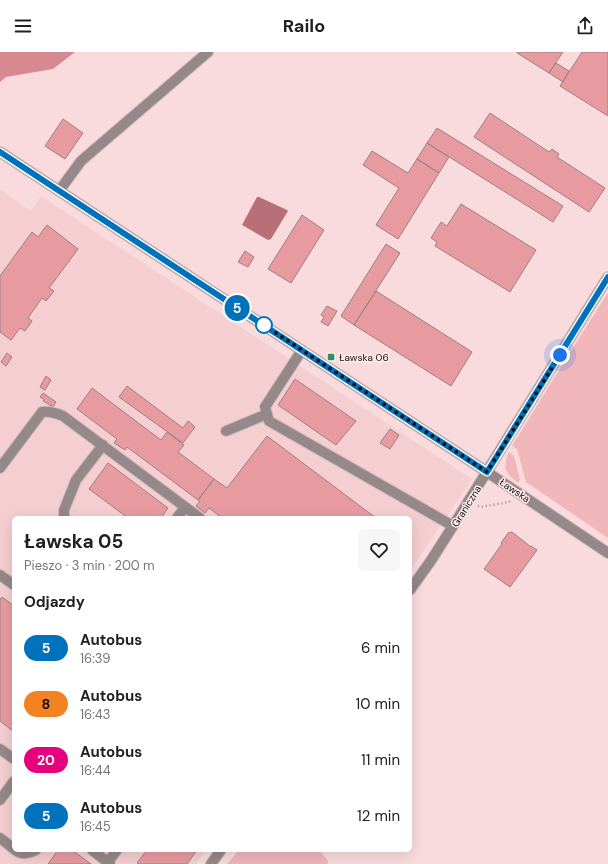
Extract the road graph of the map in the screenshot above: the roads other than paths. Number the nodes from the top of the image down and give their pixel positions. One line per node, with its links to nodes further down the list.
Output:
1 (208, 52): 3 (street)
2 (0, 152): 3 (street, Ławska)
3 (59, 191): 5 (street, Ławska)
4 (608, 278): 10 (street, Graniczna)
5 (302, 350): 6 (street); 10 (street, Ławska)
6 (267, 414): 7 (street); 15 (street)
7 (226, 431)
8 (103, 445): 9 (street); 11 (street); 12 (street)
9 (0, 468)
10 (487, 472): 15 (street, Graniczna); 16 (street, Ławska)
11 (185, 507): 13 (street); 14 (street)
12 (64, 516)
13 (178, 516)
14 (197, 516)
15 (453, 526): 19 (street, Graniczna)
16 (608, 553)
17 (0, 575): 18 (street)
18 (12, 584)
19 (412, 587)
20 (0, 748): 21 (street)
21 (12, 757)
22 (12, 784): 23 (street)
23 (0, 800)
24 (0, 838): 25 (street)
25 (12, 848)
26 (18, 852): 27 (street)
27 (31, 852)
28 (95, 852): 31 (street)
29 (116, 852): 31 (street)
30 (220, 852): 32 (street)
31 (109, 863)
32 (211, 864)

